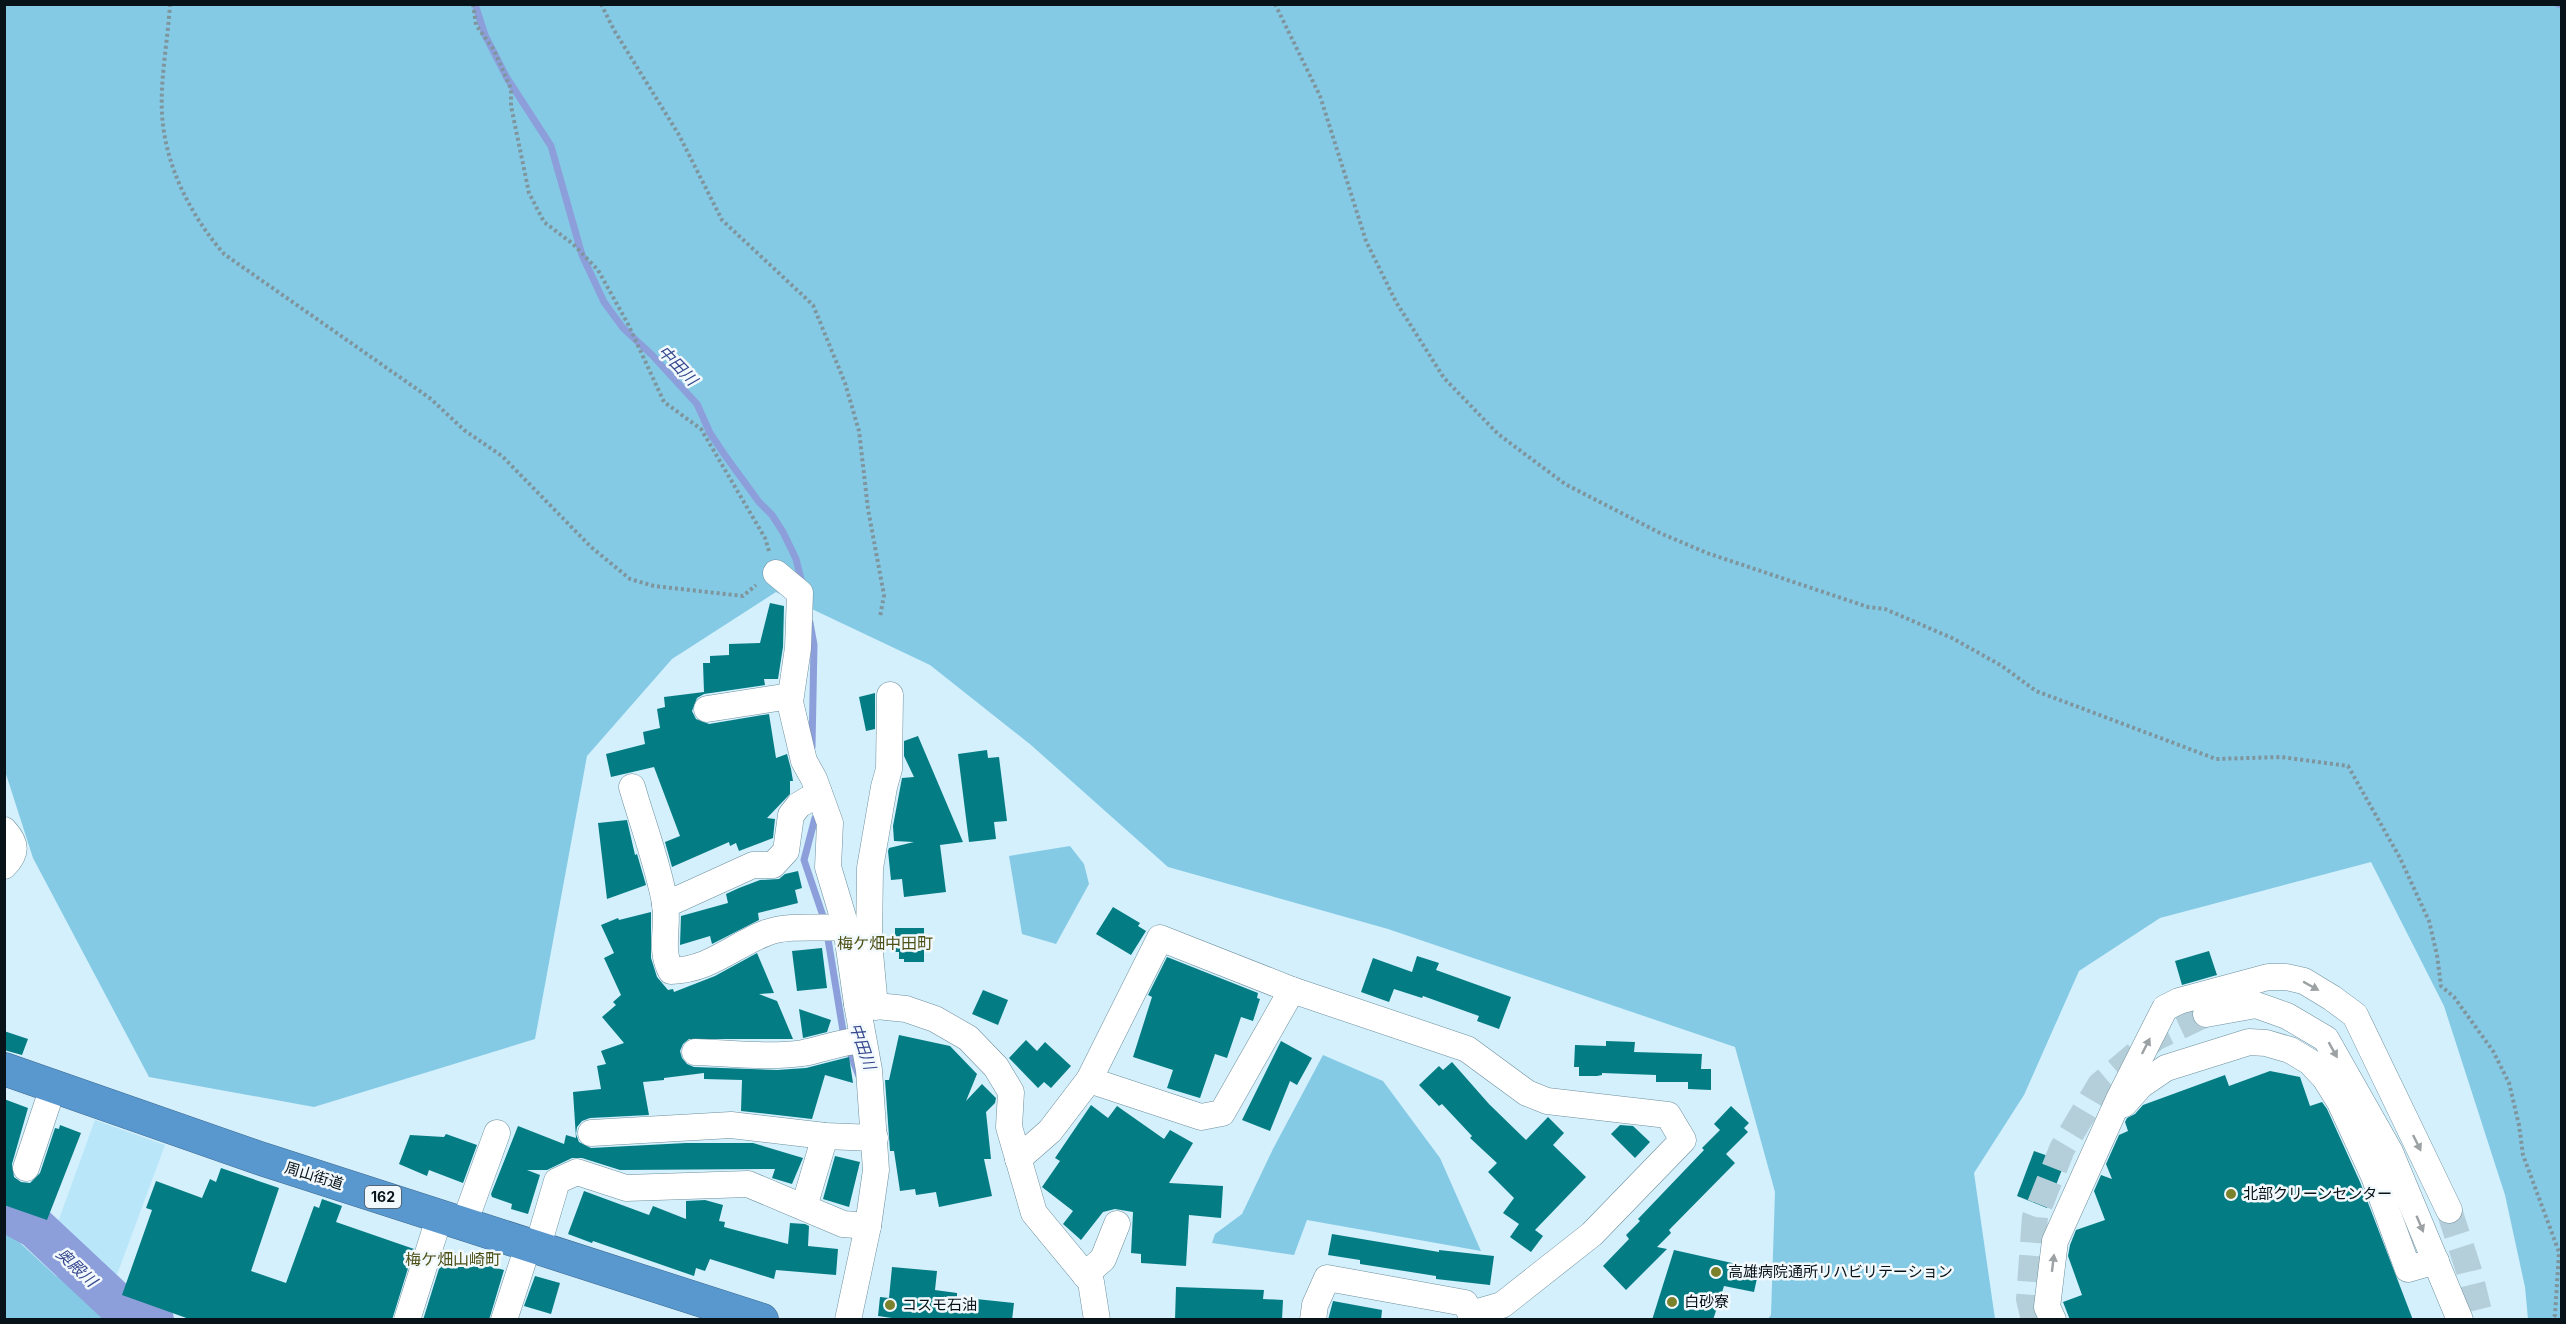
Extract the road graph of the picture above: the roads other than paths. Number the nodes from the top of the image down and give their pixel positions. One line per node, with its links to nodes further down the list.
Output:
1 (776, 573): 3 (street)
2 (890, 695): 12 (street)
3 (790, 702): 4 (street); 6 (street)
4 (707, 709)
5 (632, 787): 9 (street)
6 (819, 793): 9 (street); 10 (street)
7 (4, 830): 8 (street)
8 (4, 866)
9 (665, 905): 10 (street)
10 (835, 928): 12 (street)
11 (1292, 990): 17 (street); 17 (street); 34 (street)
12 (866, 1006): 14 (street); 24 (street)
13 (2206, 1014): 32 (street, one-way to 32)
14 (862, 1040): 15 (street); 23 (street)
15 (695, 1052)
16 (4, 1069): 18 (highway, 周山街道 / 162)
17 (1089, 1080): 24 (street)
18 (53, 1086): 25 (street); 28 (highway, 周山街道 / 162)
19 (2108, 1123): 27 (street, one-way to 27); 32 (street); 41 (street, one-way to 19)
20 (497, 1133): 28 (street)
21 (591, 1133): 22 (street)
22 (825, 1136): 23 (street); 26 (street)
23 (874, 1138): 30 (street)
24 (1018, 1160): 33 (street)
25 (26, 1168)
26 (804, 1208): 30 (street); 31 (street)
27 (2450, 1210)
28 (452, 1219): 31 (highway, 周山街道 / 162); 35 (street)
29 (1117, 1224): 33 (street)
30 (858, 1226): 38 (street)
31 (532, 1248): 36 (street); 37 (highway, 周山街道 / 162)
32 (2436, 1261): 42 (street)
33 (1085, 1275): 39 (street)
34 (1472, 1317): 40 (street)
35 (407, 1320)
36 (504, 1320)
37 (762, 1320)
38 (848, 1320)
39 (1097, 1320)
40 (1313, 1320)
41 (2053, 1320)
42 (2460, 1320)

